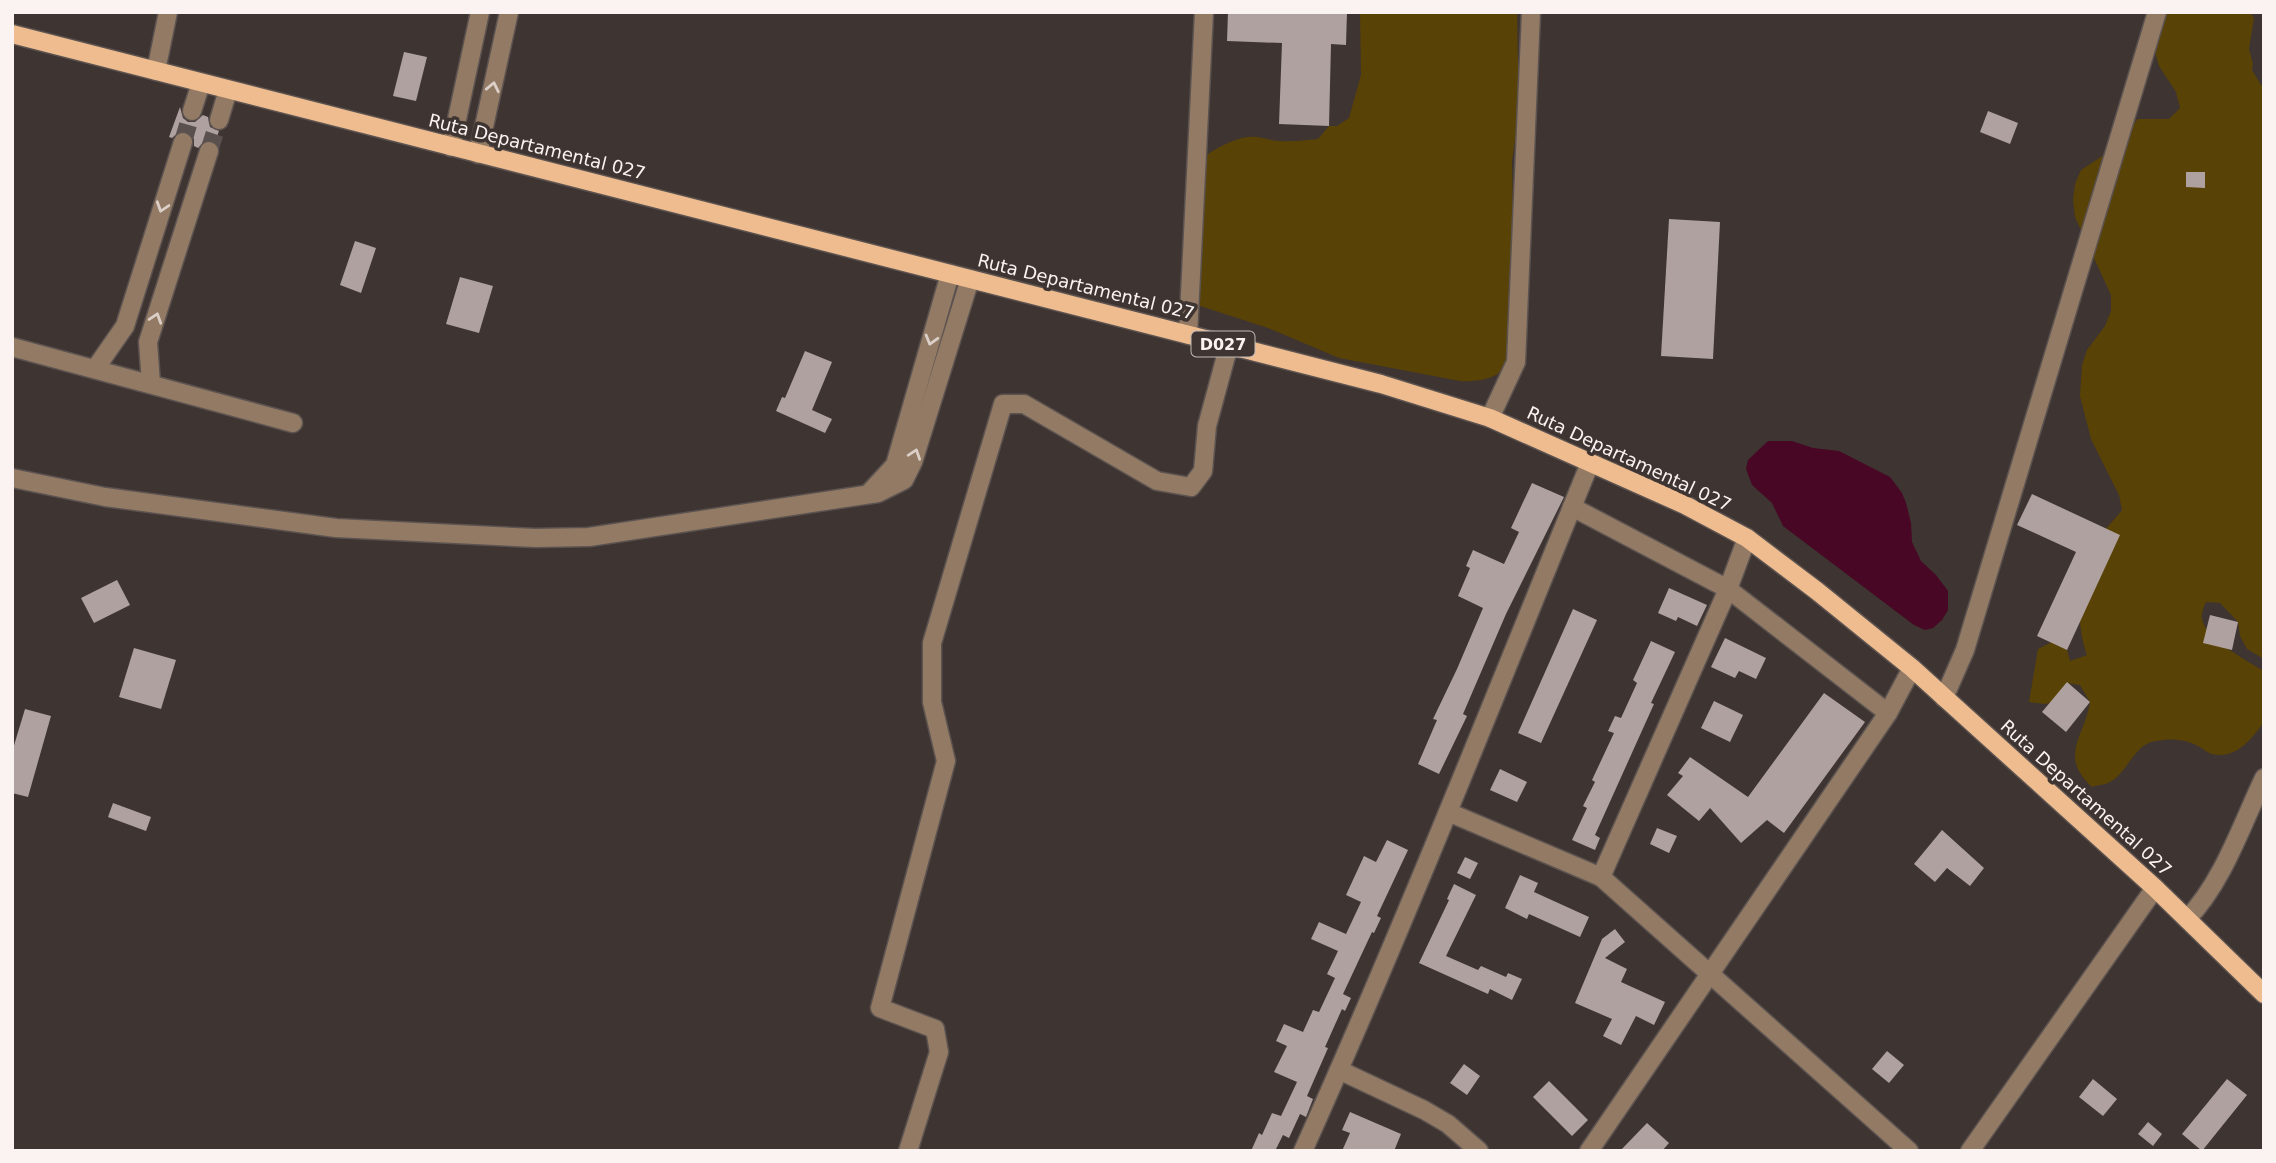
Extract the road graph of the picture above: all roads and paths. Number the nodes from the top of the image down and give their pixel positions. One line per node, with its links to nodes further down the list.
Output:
1 (168, 12): 8 (street)
2 (480, 12): 14 (street)
3 (509, 12): 16 (street, one-way to 3)
4 (1204, 12): 19 (street)
5 (1531, 12): 24 (street)
6 (2157, 12): 33 (street)
7 (12, 34): 8 (main road, Ruta Departamental 027 / D027)
8 (156, 71): 9 (main road, Ruta Departamental 027 / D027)
9 (201, 83): 10 (main road, Ruta Departamental 027 / D027); 11 (street)
10 (228, 90): 12 (street); 14 (main road, Ruta Departamental 027 / D027)
11 (192, 111)
12 (219, 120)
13 (183, 142): 22 (street, one-way to 22)
14 (451, 147): 16 (main road, Ruta Departamental 027 / D027)
15 (209, 151): 23 (street, one-way to 15)
16 (478, 154): 17 (main road, Ruta Departamental 027 / D027)
17 (950, 274): 18 (main road, Ruta Departamental 027 / D027); 28 (street, one-way to 28)
18 (970, 279): 19 (main road, Ruta Departamental 027 / D027); 28 (street, one-way to 18)
19 (1188, 335): 20 (main road, Ruta Departamental 027 / D027)
20 (1229, 345): 24 (main road, Ruta Departamental 027 / D027); 43 (street)
21 (12, 347): 22 (street)
22 (95, 369): 23 (street)
23 (151, 384): 25 (street)
24 (1490, 418): 26 (main road, Ruta Departamental 027 / D027)
25 (293, 423)
26 (1590, 463): 29 (street); 30 (main road, Ruta Departamental 027 / D027)
27 (12, 478): 28 (street)
28 (868, 495)
29 (1572, 507): 31 (street); 36 (street)
30 (1746, 538): 31 (street); 32 (main road, Ruta Departamental 027 / D027)
31 (1728, 589): 34 (street); 37 (street)
32 (1912, 668): 33 (main road, Ruta Departamental 027 / D027); 34 (street)
33 (1944, 698): 38 (main road, Ruta Departamental 027 / D027)
34 (1888, 713): 40 (street)
35 (2264, 778): 39 (street)
36 (1448, 812): 37 (street); 42 (street)
37 (1601, 877): 40 (street)
38 (2155, 888): 39 (main road, Ruta Departamental 027 / D027); 48 (street)
39 (2187, 919): 41 (main road, Ruta Departamental 027 / D027)
40 (1709, 973): 46 (street); 47 (street)
41 (2264, 994)
42 (1339, 1070): 44 (street); 45 (street)
43 (908, 1151)
44 (1303, 1151)
45 (1479, 1151)
46 (1588, 1151)
47 (1909, 1151)
48 (1969, 1151)

